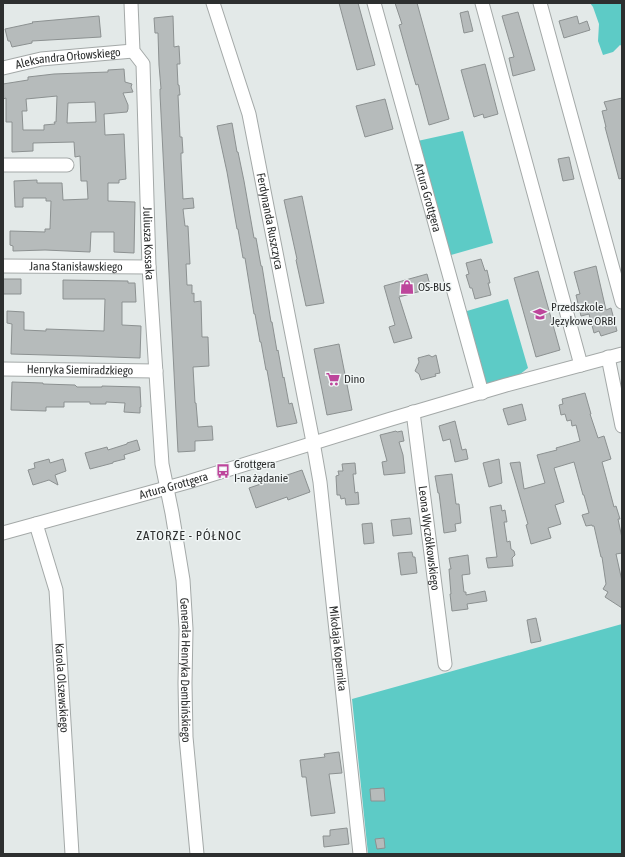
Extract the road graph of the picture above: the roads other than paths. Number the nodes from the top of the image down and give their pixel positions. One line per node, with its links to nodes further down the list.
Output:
1 (132, 3): 6 (street)
2 (213, 3): 21 (street, Ferdynanda Ruszczyca)
3 (374, 3): 18 (street, Artura Grottgera)
4 (482, 3): 15 (street)
5 (540, 3): 12 (street)
6 (133, 52): 7 (street, Aleksandra Orłowskiego); 11 (street, Juliusza Kossaka)
7 (3, 68)
8 (3, 165): 9 (street)
9 (67, 165)
10 (3, 266): 11 (street, Jana Stanisławskiego)
11 (149, 267): 17 (street, Juliusza Kossaka)
12 (622, 302)
13 (622, 354): 14 (street, Artura Grottgera)
14 (608, 357): 15 (street, Artura Grottgera); 20 (street)
15 (581, 365): 18 (street, Artura Grottgera)
16 (3, 369): 17 (street, Henryka Siemiradzkiego)
17 (156, 371): 22 (street, Juliusza Kossaka)
18 (482, 393): 19 (street, Artura Grottgera)
19 (413, 412): 21 (street, Artura Grottgera); 25 (street, Leona Wyczółkowskiego)
20 (622, 426)
21 (314, 442): 22 (street, Artura Grottgera); 28 (street, Mikołaja Kopernika)
22 (166, 488): 23 (street, Artura Grottgera); 27 (street, Generała Henryka Dembińskiego)
23 (36, 524): 24 (street, Artura Grottgera); 26 (street, Karola Olszewskiego)
24 (3, 533)
25 (445, 664)
26 (72, 854)
27 (198, 854)
28 (360, 854)

